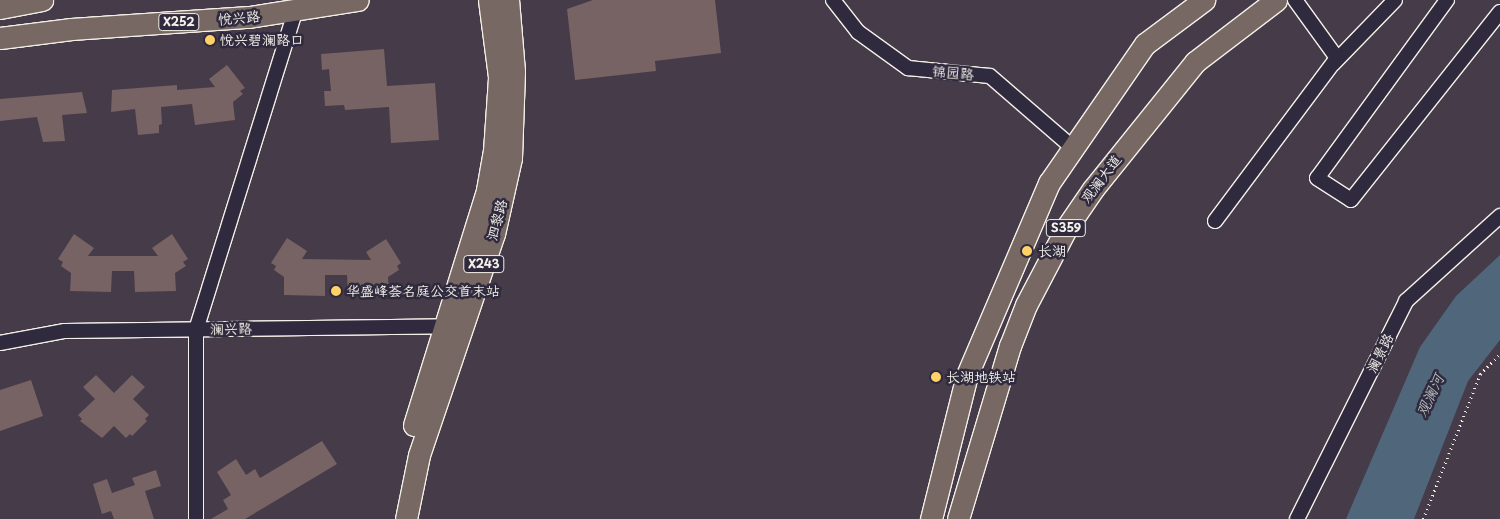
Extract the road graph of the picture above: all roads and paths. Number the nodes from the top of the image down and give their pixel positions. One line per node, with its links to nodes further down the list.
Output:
1 (42, 0): 13 (main road)
2 (358, 0): 14 (main road, 悦兴路 / X252)
3 (474, 0): 16 (main road)
4 (489, 0): 16 (main road, 泗黎路 / X243)
5 (508, 0): 16 (main road, 泗黎路 / X243)
6 (517, 0): 16 (main road)
7 (834, 0): 19 (street, 锦园路)
8 (1204, 0): 19 (main road, S359)
9 (1276, 0): 30 (main road, 观澜大道 / S359)
10 (1295, 0): 18 (street)
11 (1395, 0): 18 (street)
12 (1446, 0): 15 (street)
13 (0, 8)
14 (295, 12): 17 (main road, 悦兴路 / X252); 23 (street)
15 (1500, 12)
16 (503, 27): 22 (main road, 泗黎路 / X243)
17 (0, 38)
18 (1333, 64): 21 (street)
19 (1073, 148): 29 (main road, S359)
20 (1500, 216): 31 (street, 澜景路)
21 (1215, 221)
22 (455, 326): 23 (street, 澜兴路); 27 (main road, 泗黎路 / X243); 28 (main road, 泗黎路 / X243)
23 (196, 330): 24 (street, 澜兴路); 26 (street)
24 (0, 343)
25 (1500, 354): 32 (path)
26 (196, 519)
27 (392, 519)
28 (406, 519)
29 (931, 519)
30 (958, 519)
31 (1297, 519)
32 (1423, 519)

